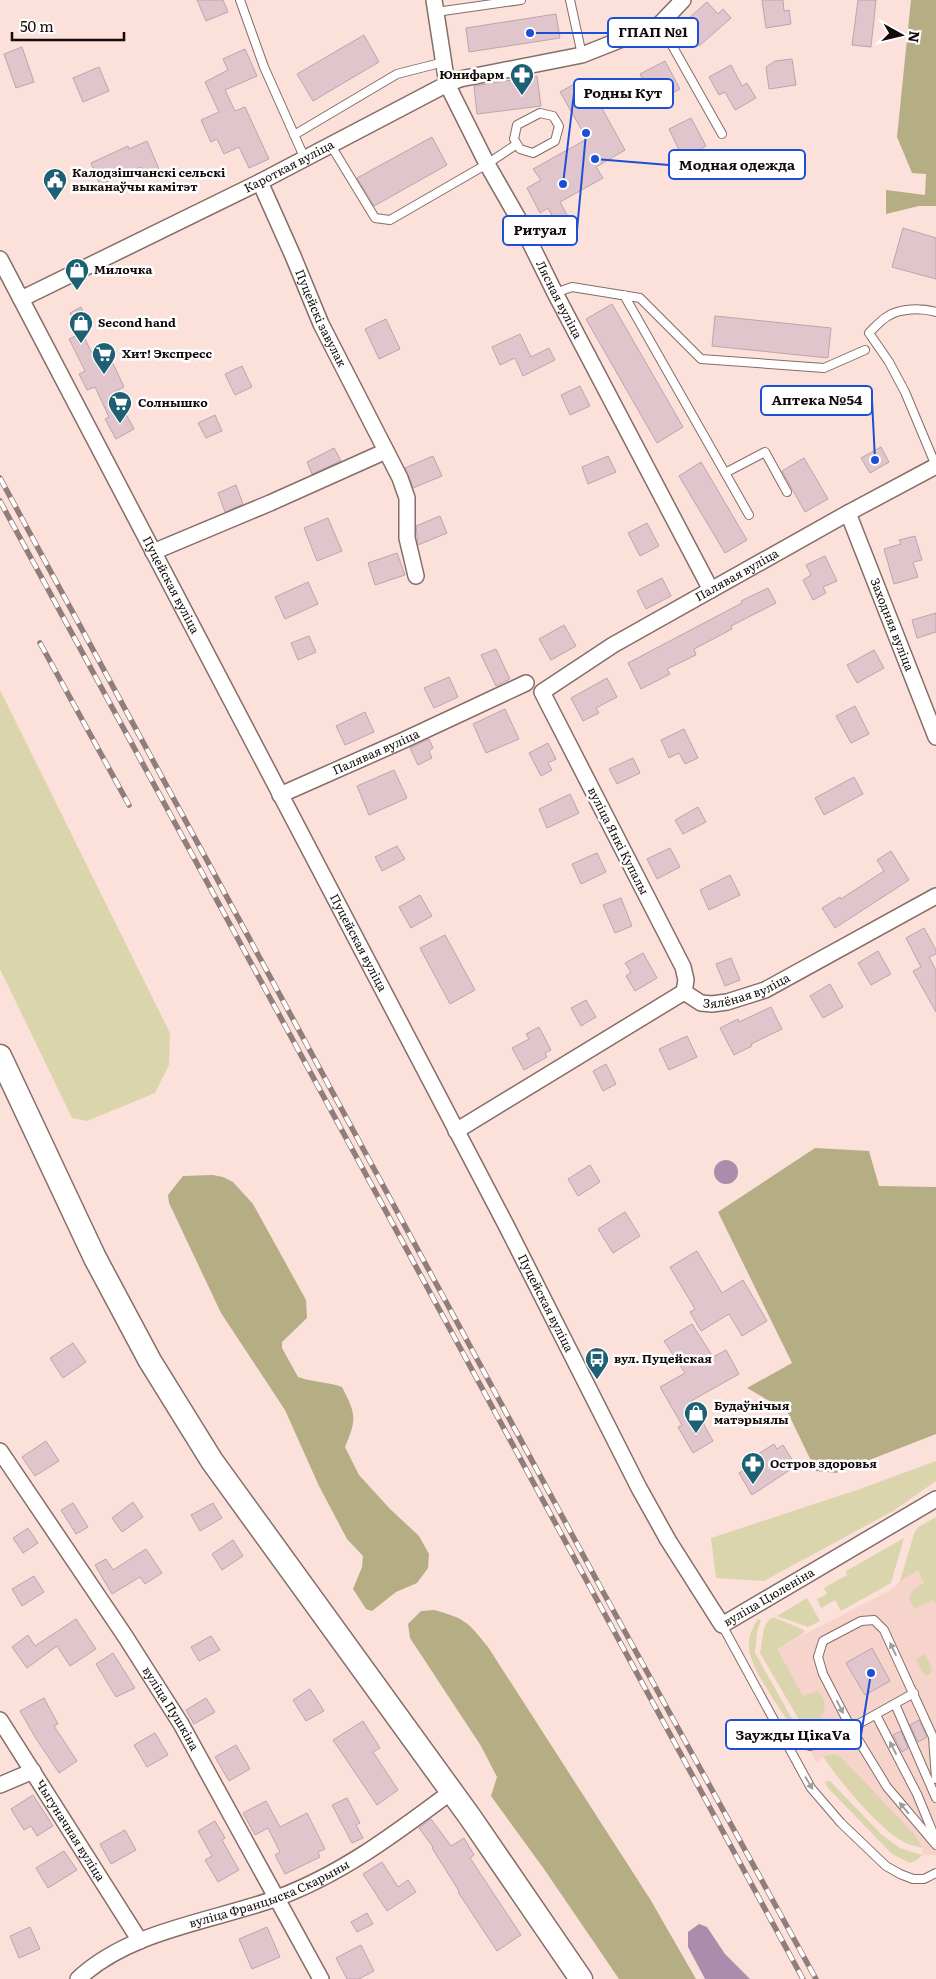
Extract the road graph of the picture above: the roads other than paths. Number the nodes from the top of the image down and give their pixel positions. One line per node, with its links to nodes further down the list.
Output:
1 (240, 0): 11 (lane)
2 (521, 0): 5 (lane)
3 (570, 0): 7 (lane)
4 (683, 0): 6 (street)
5 (435, 6): 8 (street, Лясная вуліца)
6 (660, 24): 7 (street, Кароткая вуліца); 10 (lane)
7 (582, 55): 9 (street, Кароткая вуліца)
8 (444, 62): 9 (street, Лясная вуліца); 11 (lane)
9 (447, 84): 12 (street, Кароткая вуліца); 15 (street, Лясная вуліца)
10 (722, 134)
11 (294, 135): 14 (lane)
12 (330, 144): 14 (street, Кароткая вуліца); 15 (lane)
13 (517, 144): 13 (lane); 15 (lane)
14 (305, 159): 16 (street, Кароткая вуліца)
15 (487, 164): 18 (street, Лясная вуліца)
16 (260, 182): 20 (street, Кароткая вуліца); 23 (street, Пуцейскі завулак)
17 (0, 259): 20 (street, Пуцейская вуліца)
18 (555, 293): 19 (lane); 31 (street, Лясная вуліца)
19 (624, 296): 22 (lane); 25 (lane)
20 (21, 299): 29 (street, Пуцейская вуліца)
21 (936, 312): 24 (lane)
22 (865, 350)
23 (386, 451): 29 (street); 30 (street, Пуцейскі завулак)
24 (936, 466): 27 (street, Палявая вуліца)
25 (725, 473): 26 (lane); 28 (lane)
26 (787, 492)
27 (848, 512): 31 (street, Палявая вуліца); 34 (street, Заходняя вуліца)
28 (749, 515)
29 (153, 552): 35 (street, Пуцейская вуліца)
30 (416, 576)
31 (711, 590): 33 (street, Палявая вуліца)
32 (526, 683): 35 (street, Палявая вуліца)
33 (542, 692): 37 (street, вуліца Янкі Купалы)
34 (936, 737)
35 (280, 794): 39 (street, Пуцейская вуліца)
36 (936, 896): 37 (street, Зялёная вуліца)
37 (684, 992): 39 (street, Зялёная вуліца)
38 (0, 1056): 52 (street)
39 (456, 1131): 42 (street, Пуцейская вуліца)
40 (0, 1451): 57 (street, вуліца Пушкіна)
41 (934, 1502): 42 (street, вуліца Цюленіна)
42 (722, 1625): 48 (lane, вуліца Цюленіна)
43 (914, 1693): 44 (lane); 47 (lane, one-way to 47); 50 (lane)
44 (894, 1704): 45 (lane); 53 (lane)
45 (876, 1714): 47 (lane); 54 (lane, one-way to 45)
46 (0, 1720): 49 (street, Чыгуначная вуліца)
47 (851, 1728): 48 (lane); 55 (lane, one-way to 47)
48 (786, 1740): 56 (lane, вуліца Цюленіна, one-way to 56)
49 (33, 1771): 51 (street); 58 (street, Чыгуначная вуліца)
50 (936, 1779)
51 (0, 1786)
52 (451, 1792): 57 (street, вуліца Францыска Скарыны); 61 (street)
53 (936, 1798)
54 (936, 1840)
55 (936, 1845)
56 (933, 1875)
57 (277, 1898): 58 (street, вуліца Францыска Скарыны); 60 (street, вуліца Пушкіна)
58 (140, 1941): 59 (street, вуліца Францыска Скарыны)
59 (78, 1979)
60 (321, 1979)
61 (581, 1979)

